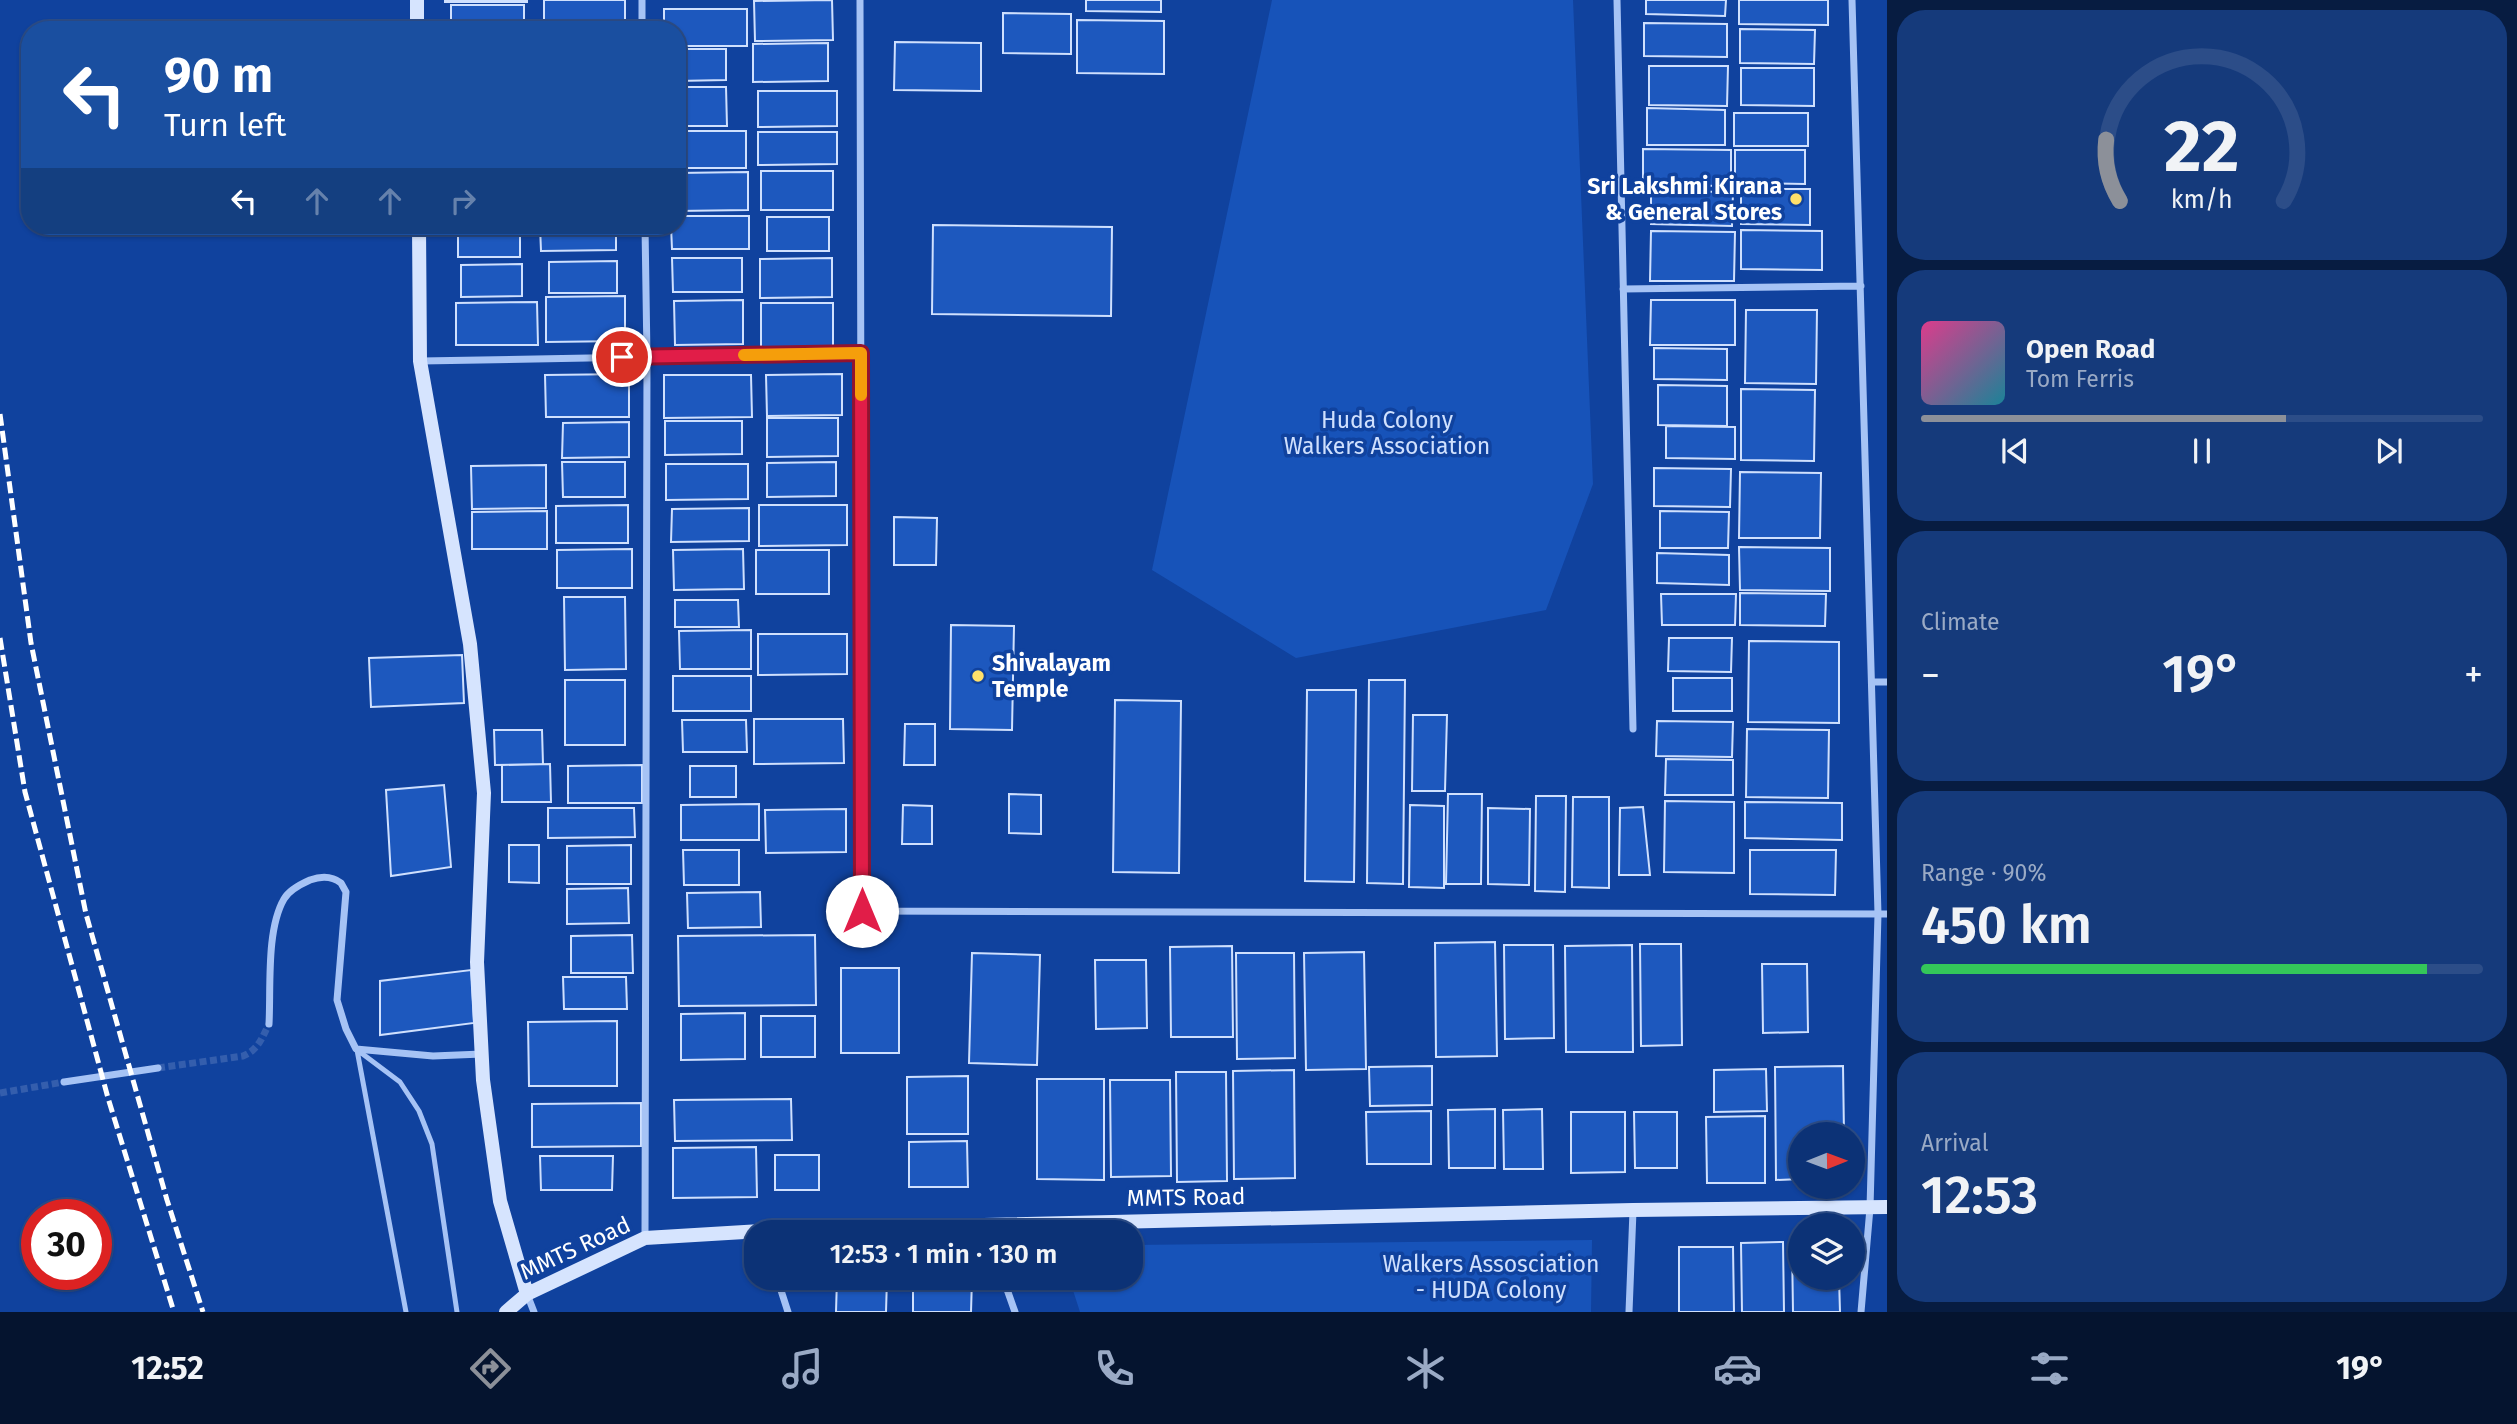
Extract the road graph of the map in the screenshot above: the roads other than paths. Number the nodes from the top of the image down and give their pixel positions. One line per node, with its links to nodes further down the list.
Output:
1 (417, 0): 6 (street)
2 (642, 0): 7 (street)
3 (860, 0): 12 (street)
4 (1617, 0): 11 (street)
5 (1852, 0): 10 (street)
6 (417, 21)
7 (642, 21)
8 (419, 235): 14 (street)
9 (645, 235): 13 (street)
10 (1861, 286): 11 (street); 15 (street)
11 (1623, 289): 17 (street)
12 (861, 353): 13 (street); 18 (street)
13 (647, 357): 14 (street); 29 (street)
14 (420, 362): 21 (street)
15 (1872, 682): 16 (street); 18 (street)
16 (1887, 682)
17 (1633, 729)
18 (1883, 914): 25 (street)
19 (269, 1024): 20 (street)
20 (356, 1049): 21 (street); 33 (lane); 34 (lane)
21 (482, 1054): 32 (street)
22 (158, 1068): 23 (street)
23 (64, 1082)
24 (1887, 1207): 25 (street, MMTS Road)
25 (1870, 1208): 26 (street, MMTS Road); 40 (street)
26 (1633, 1210): 27 (street, MMTS Road); 39 (street)
27 (1143, 1224)
28 (744, 1233): 29 (street, MMTS Road)
29 (645, 1238): 32 (street, MMTS Road)
30 (780, 1290): 37 (street)
31 (1007, 1290): 38 (street)
32 (527, 1294): 35 (street, MMTS Road); 36 (street)
33 (406, 1312)
34 (457, 1312)
35 (506, 1312)
36 (534, 1312)
37 (788, 1312)
38 (1015, 1312)
39 (1629, 1312)
40 (1861, 1312)

